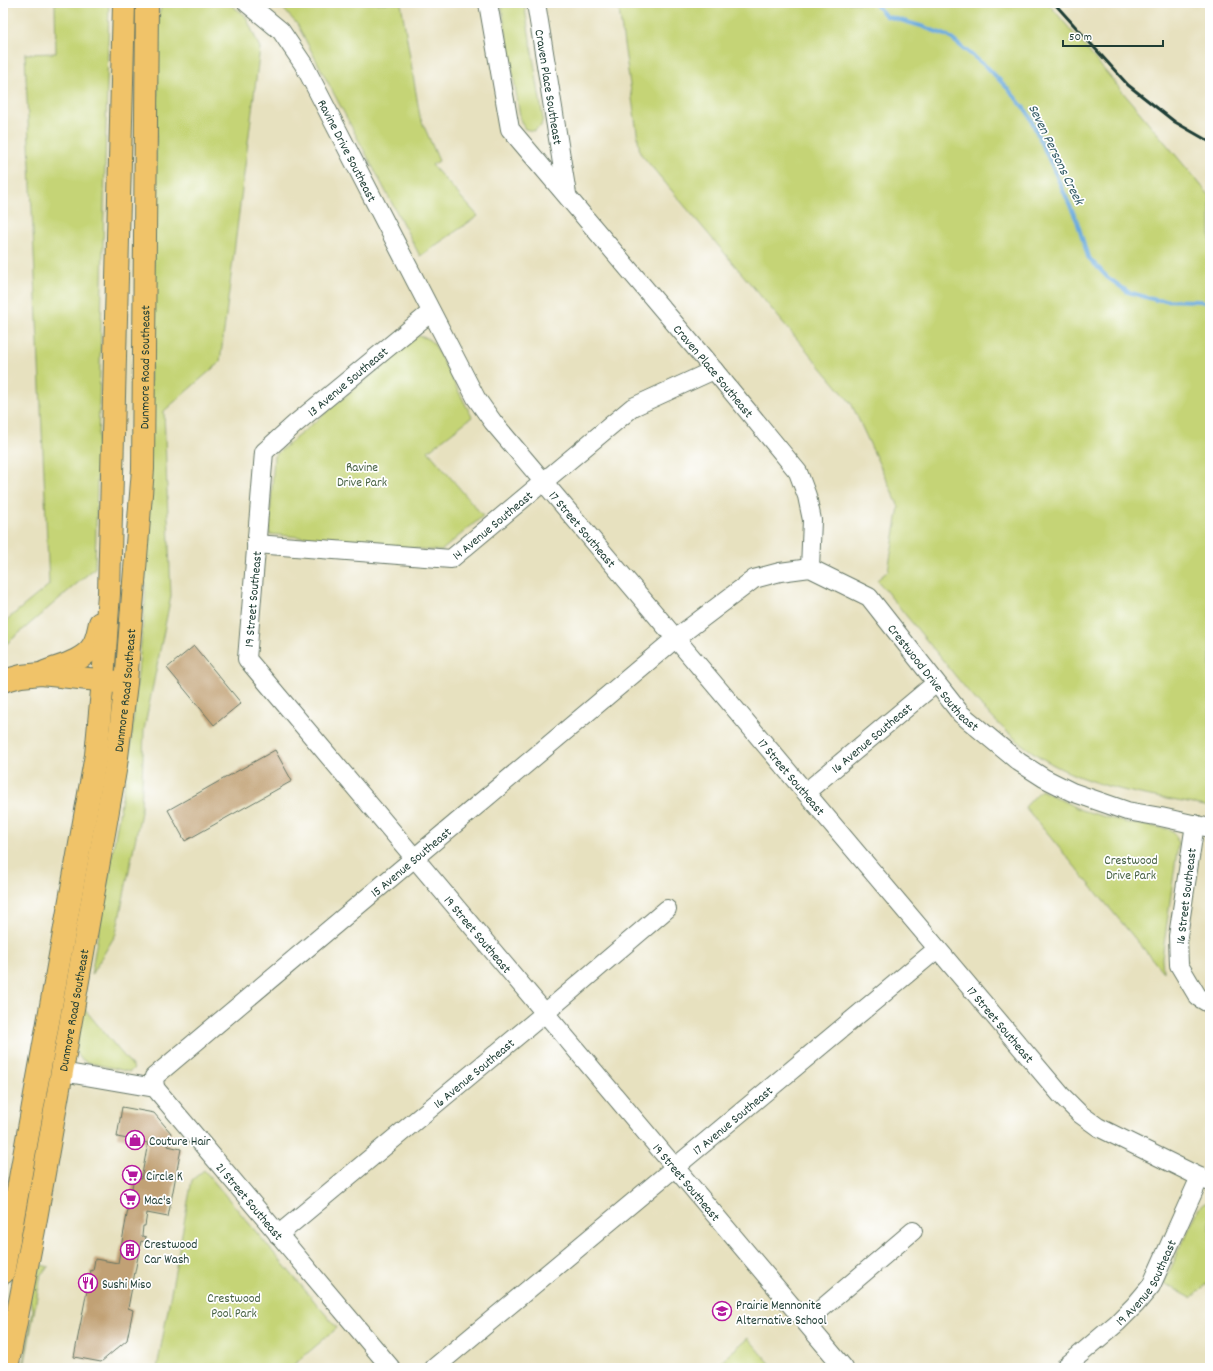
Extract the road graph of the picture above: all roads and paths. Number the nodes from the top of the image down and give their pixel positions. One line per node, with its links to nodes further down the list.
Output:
1 (124, 3): 13 (main road, Dunmore Road Southeast)
2 (147, 3): 18 (main road, Dunmore Road Southeast)
3 (247, 3): 7 (street, Ravine Drive Southeast)
4 (488, 3): 6 (street, Craven Place Southeast)
5 (536, 3): 6 (street, Craven Place Southeast)
6 (567, 195): 8 (street, Craven Place Southeast)
7 (431, 312): 9 (street, 13 Avenue Southeast); 10 (street, 17 Street Southeast)
8 (714, 370): 10 (street, 14 Avenue Southeast); 12 (street, Craven Place Southeast)
9 (264, 452): 11 (street, 19 Street Southeast)
10 (543, 482): 11 (street, 14 Avenue Southeast); 14 (street, 17 Street Southeast)
11 (256, 544): 22 (street, 19 Street Southeast)
12 (810, 568): 14 (street); 19 (street, Crestwood Drive Southeast)
13 (109, 593): 15 (main road); 16 (main road, Dunmore Road Southeast)
14 (676, 638): 20 (street, 17 Street Southeast); 22 (street, 15 Avenue Southeast)
15 (41, 674): 16 (main road); 17 (main road)
16 (103, 680): 18 (main road); 31 (main road, Dunmore Road Southeast)
17 (3, 681)
18 (126, 683): 27 (main road, Dunmore Road Southeast)
19 (936, 683): 20 (street, 16 Avenue Southeast); 21 (street, Crestwood Drive Southeast)
20 (806, 792): 24 (street, 17 Street Southeast)
21 (1202, 826): 25 (street, 16 Street Southeast)
22 (414, 858): 26 (street, 19 Street Southeast); 28 (street, 15 Avenue Southeast)
23 (667, 909): 26 (street, 16 Avenue Southeast)
24 (937, 949): 29 (street, 17 Avenue Southeast); 30 (street, 17 Street Southeast)
25 (1210, 1004)
26 (546, 1013): 29 (street, 19 Street Southeast); 34 (street, 16 Avenue Southeast)
27 (62, 1072): 28 (street); 32 (main road, Dunmore Road Southeast)
28 (155, 1088): 34 (street, 21 Street Southeast)
29 (675, 1167): 36 (street, 19 Street Southeast); 39 (street, 17 Avenue Southeast)
30 (1205, 1179): 41 (street, 19 Avenue Southeast)
31 (7, 1226): 32 (street); 35 (main road, Dunmore Road Southeast)
32 (34, 1230): 37 (main road, Dunmore Road Southeast)
33 (913, 1231): 36 (street)
34 (278, 1234): 38 (street, 21 Street Southeast)
35 (3, 1273)
36 (806, 1322): 40 (street, 19 Street Southeast)
37 (7, 1368)
38 (391, 1368)
39 (434, 1368)
40 (844, 1368)
41 (1064, 1368)

